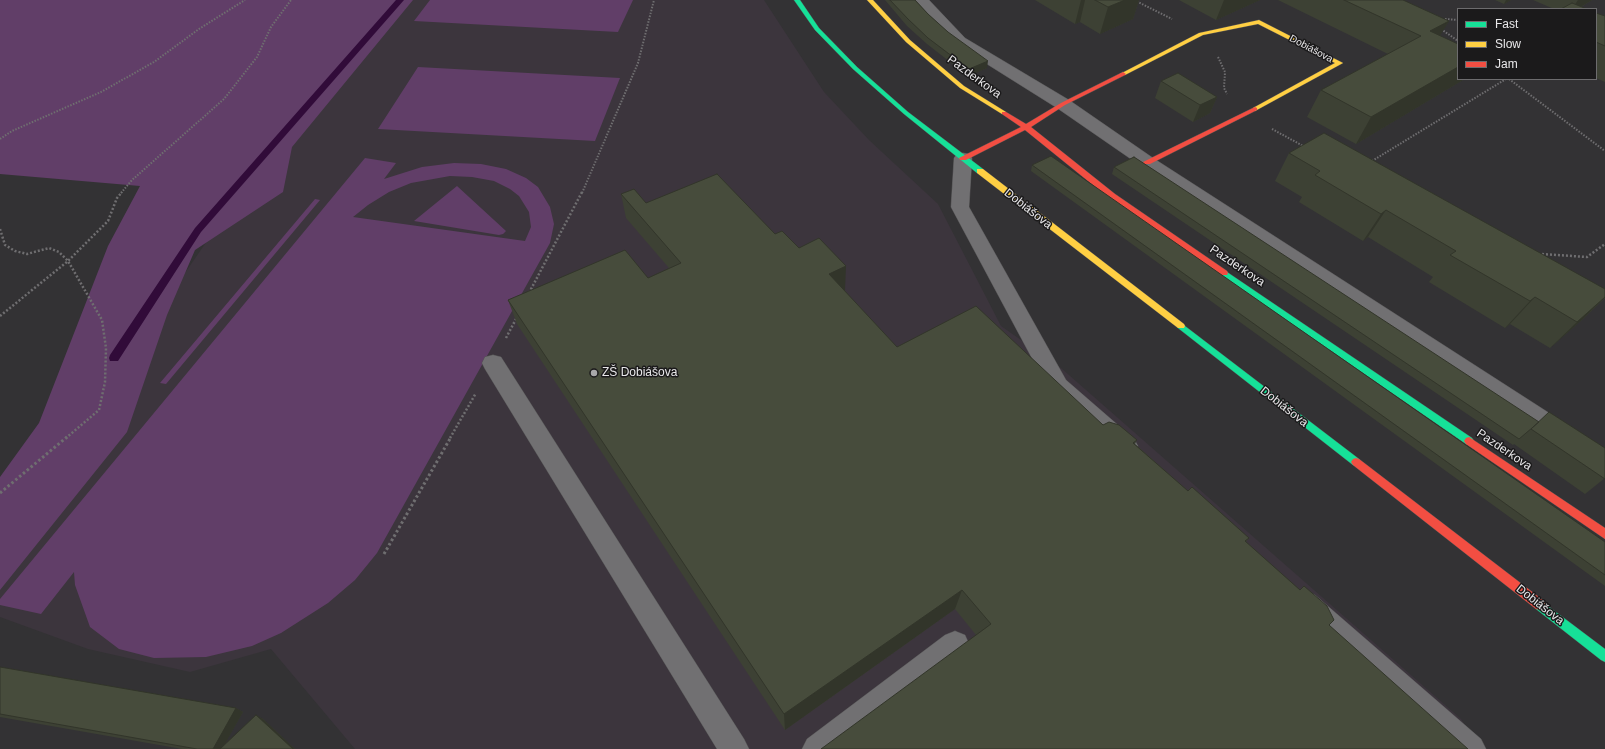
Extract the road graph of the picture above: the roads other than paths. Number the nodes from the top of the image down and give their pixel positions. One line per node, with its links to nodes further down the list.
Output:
1 (797, 0): 6 (street, Dobiášova)
2 (870, 0): 5 (street, Pazderkova)
3 (921, 0): 4 (street)
4 (1063, 104): 5 (street, Dobiášova); 7 (street); 7 (street, Dobiášova)
5 (1026, 127): 6 (street, Dobiášova); 11 (street, Pazderkova)
6 (963, 158): 10 (street); 14 (street, Dobiášova)
7 (1148, 162): 9 (street)
8 (493, 363): 15 (street)
9 (1601, 453)
10 (1142, 459)
11 (1605, 534)
12 (1291, 591): 17 (street)
13 (955, 644): 16 (street)
14 (1605, 656)
15 (734, 749)
16 (817, 749)
17 (1470, 749)

